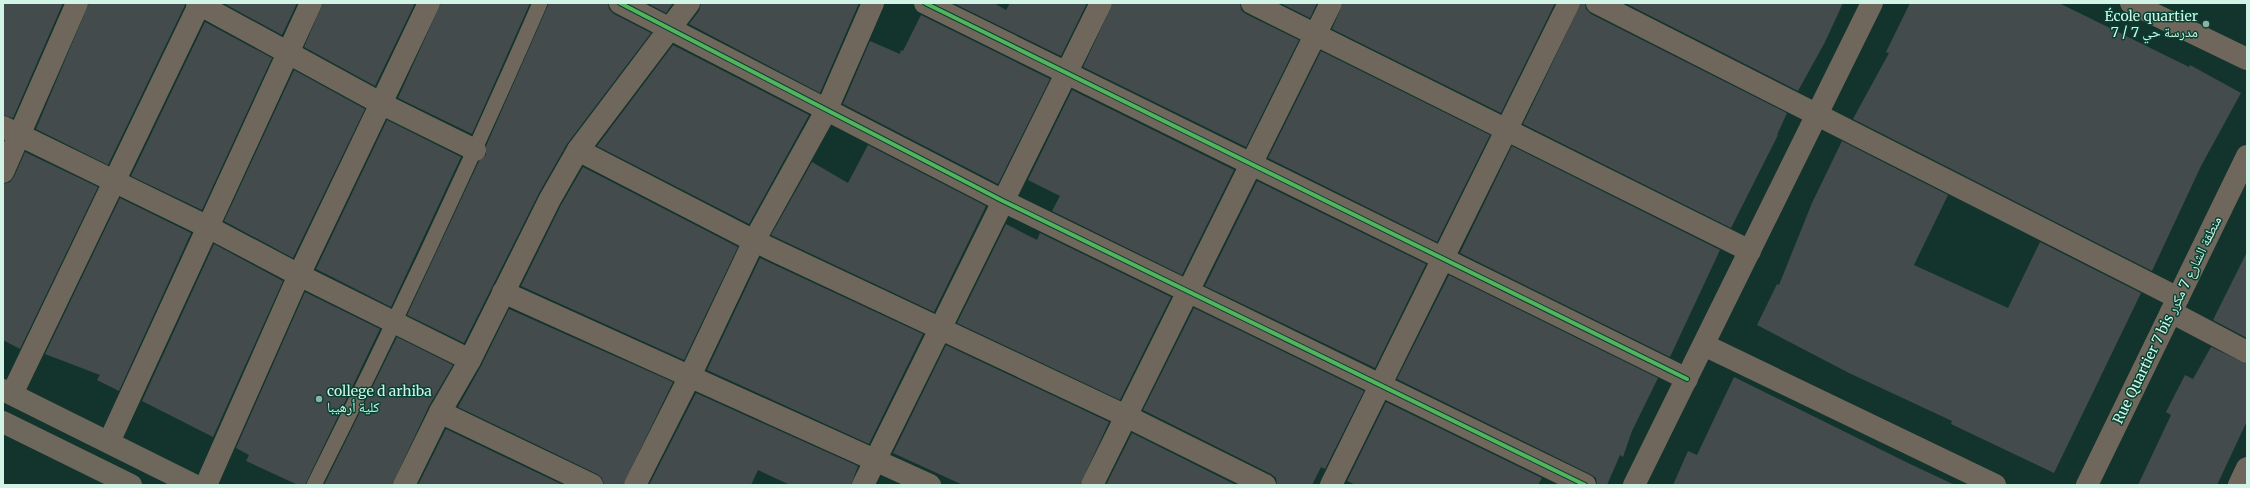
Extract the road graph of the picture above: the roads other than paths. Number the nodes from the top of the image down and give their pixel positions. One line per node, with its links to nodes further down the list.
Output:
1 (77, 3): 26 (street)
2 (199, 3): 19 (street); 32 (street)
3 (311, 3): 19 (street)
4 (429, 3): 22 (street)
5 (540, 3): 27 (lane)
6 (620, 3): 17 (street)
7 (689, 3): 17 (street)
8 (873, 3): 23 (street)
9 (925, 3): 21 (street)
10 (1101, 3): 21 (street)
11 (1252, 3): 18 (street)
12 (1331, 3): 18 (street)
13 (1569, 3): 25 (street)
14 (1597, 3): 24 (street)
15 (1872, 3): 24 (street)
16 (2131, 3): 20 (street)
17 (671, 28): 23 (street); 28 (street)
18 (1316, 34): 25 (street); 30 (street)
19 (289, 52): 22 (street); 34 (street)
20 (2247, 59)
21 (1066, 73): 30 (street); 33 (street)
22 (380, 103): 27 (street); 38 (street)
23 (826, 110): 33 (street); 35 (street)
24 (1817, 115): 36 (street); 41 (street)
25 (1506, 130): 36 (street); 37 (street)
26 (11, 132): 31 (street); 32 (street)
27 (475, 150): 42 (lane)
28 (578, 150): 35 (street); 40 (street)
29 (2247, 156): 41 (street, Rue Quartier 7 bis منطقة الشارع 7 مكرر)
30 (1252, 164): 37 (street); 39 (street)
31 (3, 172)
32 (114, 180): 34 (street); 50 (street)
33 (1003, 201): 39 (street); 43 (street)
34 (208, 227): 38 (street); 54 (street)
35 (754, 241): 43 (street); 47 (street)
36 (1750, 251): 44 (street)
37 (1443, 259): 48 (street); 49 (street)
38 (299, 275): 42 (street); 59 (street)
39 (1188, 290): 49 (street); 52 (street)
40 (503, 292): 46 (street); 47 (street)
41 (2174, 305): 45 (street); 72 (street, Rue Quartier 7 bis منطقة الشارع 7 مكرر)
42 (395, 324): 46 (street); 60 (lane)
43 (940, 328): 52 (street); 55 (street)
44 (1704, 345): 48 (street); 71 (street)
45 (2247, 352)
46 (470, 360): 51 (street)
47 (690, 376): 55 (street); 63 (street)
48 (1687, 380): 70 (street)
49 (1380, 385): 68 (street); 69 (street)
50 (7, 392): 54 (street)
51 (440, 412): 61 (street); 62 (street)
52 (1126, 416): 66 (street); 67 (street)
53 (3, 422): 57 (street)
54 (108, 442): 58 (street)
55 (876, 459): 64 (street); 65 (street)
56 (2247, 468): 73 (street)
57 (131, 485)
58 (194, 485)
59 (206, 485)
60 (314, 485)
61 (404, 485)
62 (592, 485)
63 (635, 485)
64 (863, 485)
65 (930, 485)
66 (1092, 485)
67 (1265, 485)
68 (1331, 485)
69 (1585, 485)
70 (1634, 485)
71 (1995, 485)
72 (2087, 485)
73 (2239, 485)

